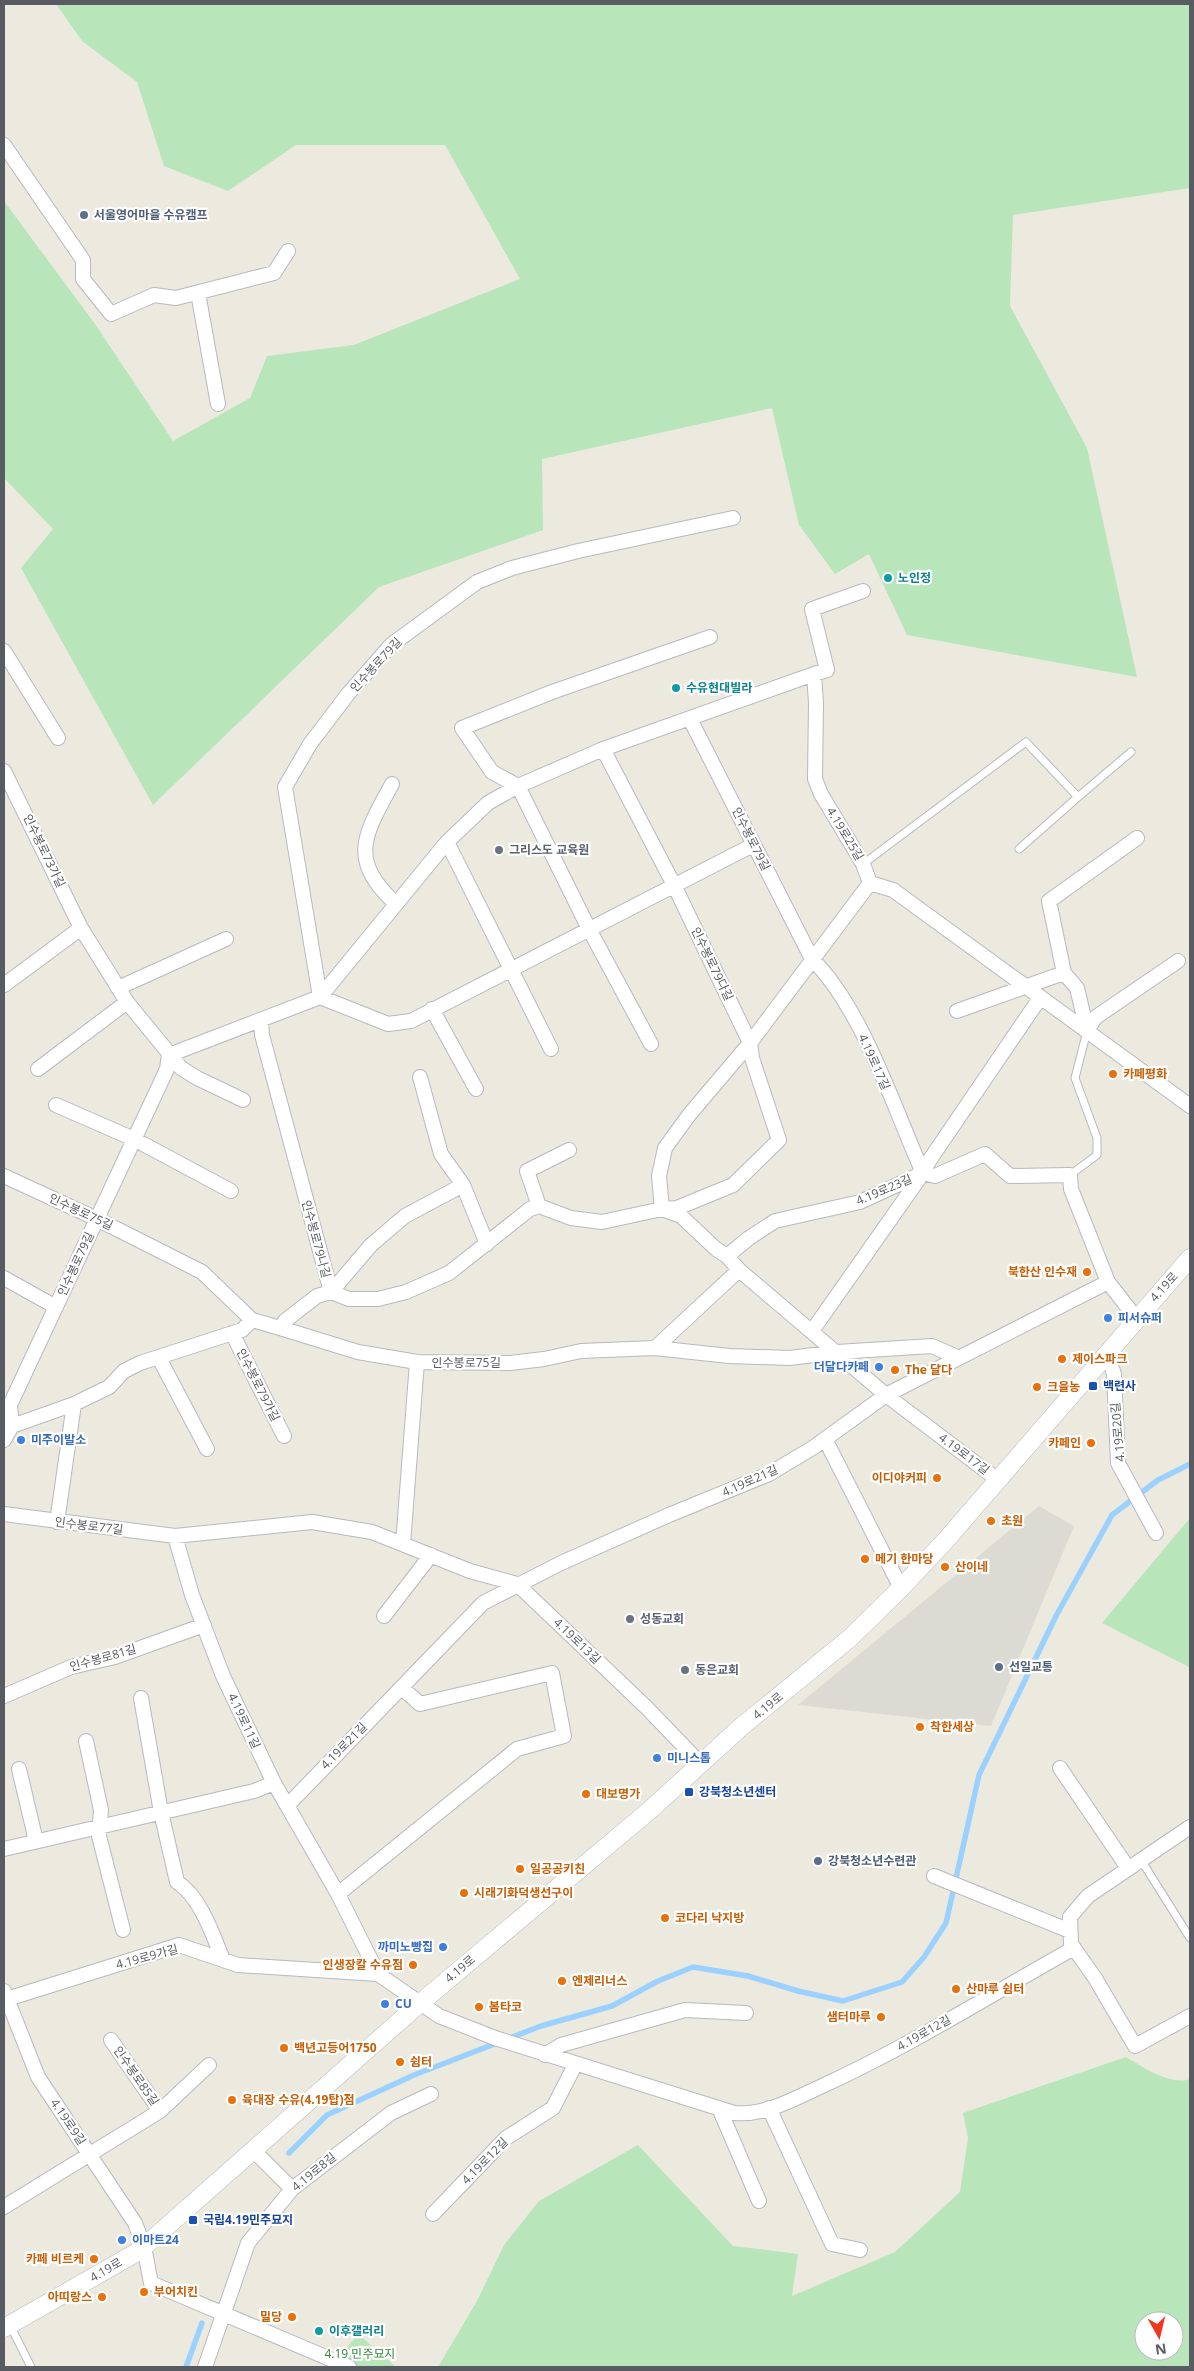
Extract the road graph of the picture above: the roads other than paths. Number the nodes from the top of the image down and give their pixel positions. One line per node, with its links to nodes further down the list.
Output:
1 (4, 146): 3 (street)
2 (288, 251): 3 (street)
3 (198, 293): 4 (street)
4 (218, 404)
5 (733, 518): 36 (street, 인수봉로79길)
6 (863, 591): 9 (street)
7 (710, 637): 16 (street)
8 (4, 651): 11 (street)
9 (814, 674): 10 (street); 22 (street, 4.19로25길)
10 (690, 719): 12 (street); 20 (street, 인수봉로79길)
11 (58, 738)
12 (603, 749): 16 (street); 24 (street)
13 (1131, 752): 17 (lane)
14 (4, 774): 26 (street, 인수봉로73가길)
15 (392, 784): 25 (street)
16 (518, 786): 19 (street); 27 (street)
17 (1078, 797): 21 (lane); 22 (lane)
18 (1137, 838): 32 (street)
19 (447, 842): 25 (street); 31 (street)
20 (753, 845): 24 (street); 29 (street, 인수봉로79길)
21 (1019, 849)
22 (863, 864): 23 (street, 4.19로25길)
23 (870, 883): 29 (street); 35 (street)
24 (674, 885): 27 (street); 44 (street, 인수봉로79다길)
25 (396, 904): 36 (street)
26 (81, 928): 33 (street); 34 (street, 인수봉로73가길)
27 (589, 929): 31 (street); 43 (street)
28 (226, 939): 34 (street)
29 (812, 959): 44 (street); 55 (street, 4.19로17길)
30 (1178, 962): 42 (street)
31 (513, 970): 39 (street); 45 (street)
32 (1064, 973): 35 (street); 42 (street)
33 (4, 985)
34 (118, 988): 38 (street, 인수봉로73가길)
35 (1026, 988): 37 (street); 40 (street)
36 (320, 997): 39 (street); 41 (street)
37 (1040, 998): 42 (street); 55 (street)
38 (127, 1002): 46 (street, 인수봉로73가길); 47 (street)
39 (432, 1010): 49 (street)
40 (957, 1011)
41 (261, 1020): 46 (street); 69 (street, 인수봉로79나길)
42 (1087, 1030): 52 (street); 56 (lane)
43 (651, 1044)
44 (750, 1044): 61 (street); 61 (street)
45 (551, 1049)
46 (169, 1055): 50 (street); 53 (street, 인수봉로79길)
47 (38, 1069)
48 (420, 1077): 58 (street)
49 (476, 1089)
50 (243, 1100)
51 (56, 1105): 53 (street)
52 (1190, 1106)
53 (134, 1139): 59 (street); 62 (street, 인수봉로79길)
54 (569, 1150): 60 (street)
55 (923, 1173): 56 (street, 4.19로23길); 64 (street, 4.19로23길); 74 (street)
56 (1070, 1175): 68 (street)
57 (4, 1176): 62 (street, 인수봉로75길)
58 (463, 1185): 63 (street); 69 (street, 인수봉로79나길)
59 (231, 1191)
60 (539, 1206): 61 (street); 63 (street)
61 (662, 1208): 64 (street, 4.19로17길)
62 (97, 1219): 70 (street, 인수봉로79길); 72 (street, 인수봉로75길)
63 (487, 1244): 69 (street)
64 (727, 1256): 66 (street, 4.19로17길)
65 (1190, 1258): 71 (street, 4.19로)
66 (739, 1270): 74 (street, 4.19로17길); 76 (street)
67 (4, 1278): 70 (street, 인수봉로79길)
68 (1108, 1282): 71 (street); 79 (street, 4.19로21길)
69 (330, 1292): 73 (street)
70 (56, 1307): 84 (street, 인수봉로79길)
71 (1136, 1318): 78 (street, 4.19로)
72 (252, 1320): 73 (street); 75 (street, 인수봉로79가길)
73 (280, 1328): 81 (street, 인수봉로75길)
74 (812, 1331): 77 (street, 4.19로17길)
75 (232, 1333): 80 (street, 인수봉로79가길); 85 (street, 인수봉로79가길)
76 (654, 1348): 77 (street, 인수봉로75길); 81 (street, 인수봉로75길)
77 (836, 1352): 79 (street); 82 (street, 4.19로17길)
78 (1106, 1354): 89 (street, 4.19로); 92 (street, 4.19로20길)
79 (957, 1357): 82 (street, 4.19로21길)
80 (159, 1358): 83 (street, 인수봉로79가길); 88 (street)
81 (417, 1362): 94 (street)
82 (886, 1394): 86 (street, 4.19로21길); 89 (street, 4.19로17길)
83 (74, 1404): 84 (street, 인수봉로79가길); 91 (street)
84 (12, 1426): 87 (street)
85 (284, 1436)
86 (825, 1439): 96 (street, 4.19로21길); 97 (street)
87 (4, 1440)
88 (207, 1449)
89 (998, 1480): 97 (street, 4.19로)
90 (4, 1514): 91 (street, 인수봉로77길)
91 (57, 1522): 93 (street, 인수봉로77길)
92 (1156, 1534)
93 (176, 1536): 94 (street, 4.19로13길); 99 (street, 4.19로11길)
94 (402, 1544): 95 (street, 4.19로13길)
95 (431, 1555): 96 (street, 4.19로13길); 98 (street)
96 (517, 1584): 100 (street, 4.19로21길); 104 (street, 4.19로13길)
97 (901, 1588): 104 (street, 4.19로)
98 (384, 1616)
99 (204, 1624): 101 (street, 인수봉로81길); 107 (street, 4.19로11길)
100 (402, 1688): 108 (street, 4.19로21길); 117 (street)
101 (4, 1696)
102 (141, 1698): 109 (street)
103 (86, 1741): 110 (street)
104 (700, 1763): 125 (street, 4.19로)
105 (1060, 1768): 115 (street)
106 (19, 1769): 112 (street)
107 (274, 1783): 108 (street, 4.19로11길); 109 (street)
108 (288, 1805): 117 (street, 4.19로11길)
109 (162, 1812): 110 (street); 122 (street)
110 (101, 1826): 112 (street); 118 (street)
111 (1190, 1827): 114 (street)
112 (36, 1841): 113 (street)
113 (4, 1849)
114 (1141, 1860): 115 (street); 120 (lane)
115 (1128, 1868): 119 (street)
116 (934, 1876): 119 (street)
117 (338, 1894): 123 (street, 4.19로11길)
118 (123, 1930)
119 (1070, 1931): 121 (street)
120 (1190, 1938)
121 (1074, 1948): 127 (street); 134 (street, 4.19로12길)
122 (223, 1960): 123 (street, 4.19로9가길); 124 (street, 4.19로9가길)
123 (378, 1974): 125 (street, 4.19로11길)
124 (5, 1995): 137 (street, 4.19로9길)
125 (419, 2004): 129 (street, 4.19로12길); 136 (street, 4.19로)
126 (746, 2013): 129 (street)
127 (1190, 2016)
128 (111, 2040): 135 (street, 인수봉로85길)
129 (545, 2055): 131 (street, 4.19로12길)
130 (209, 2065): 135 (street, 인수봉로85길)
131 (575, 2065): 133 (street, 4.19로12길); 141 (street, 4.19로12길)
132 (431, 2094): 138 (street, 4.19로8길)
133 (718, 2108): 134 (street, 4.19로12길); 139 (street)
134 (769, 2108): 143 (street)
135 (160, 2111): 137 (street, 인수봉로85길)
136 (253, 2150): 138 (street); 142 (street, 4.19로)
137 (90, 2154): 140 (street, 인수봉로85길); 142 (street, 4.19로9길)
138 (292, 2189): 144 (street, 4.19로8길)
139 (759, 2201)
140 (4, 2207)
141 (433, 2214)
142 (144, 2247): 144 (street); 145 (street, 4.19로)
143 (860, 2250)
144 (222, 2313): 147 (street, 4.19로8길); 148 (street)
145 (7, 2326): 146 (lane)
146 (32, 2367)
147 (205, 2367)
148 (349, 2367)

